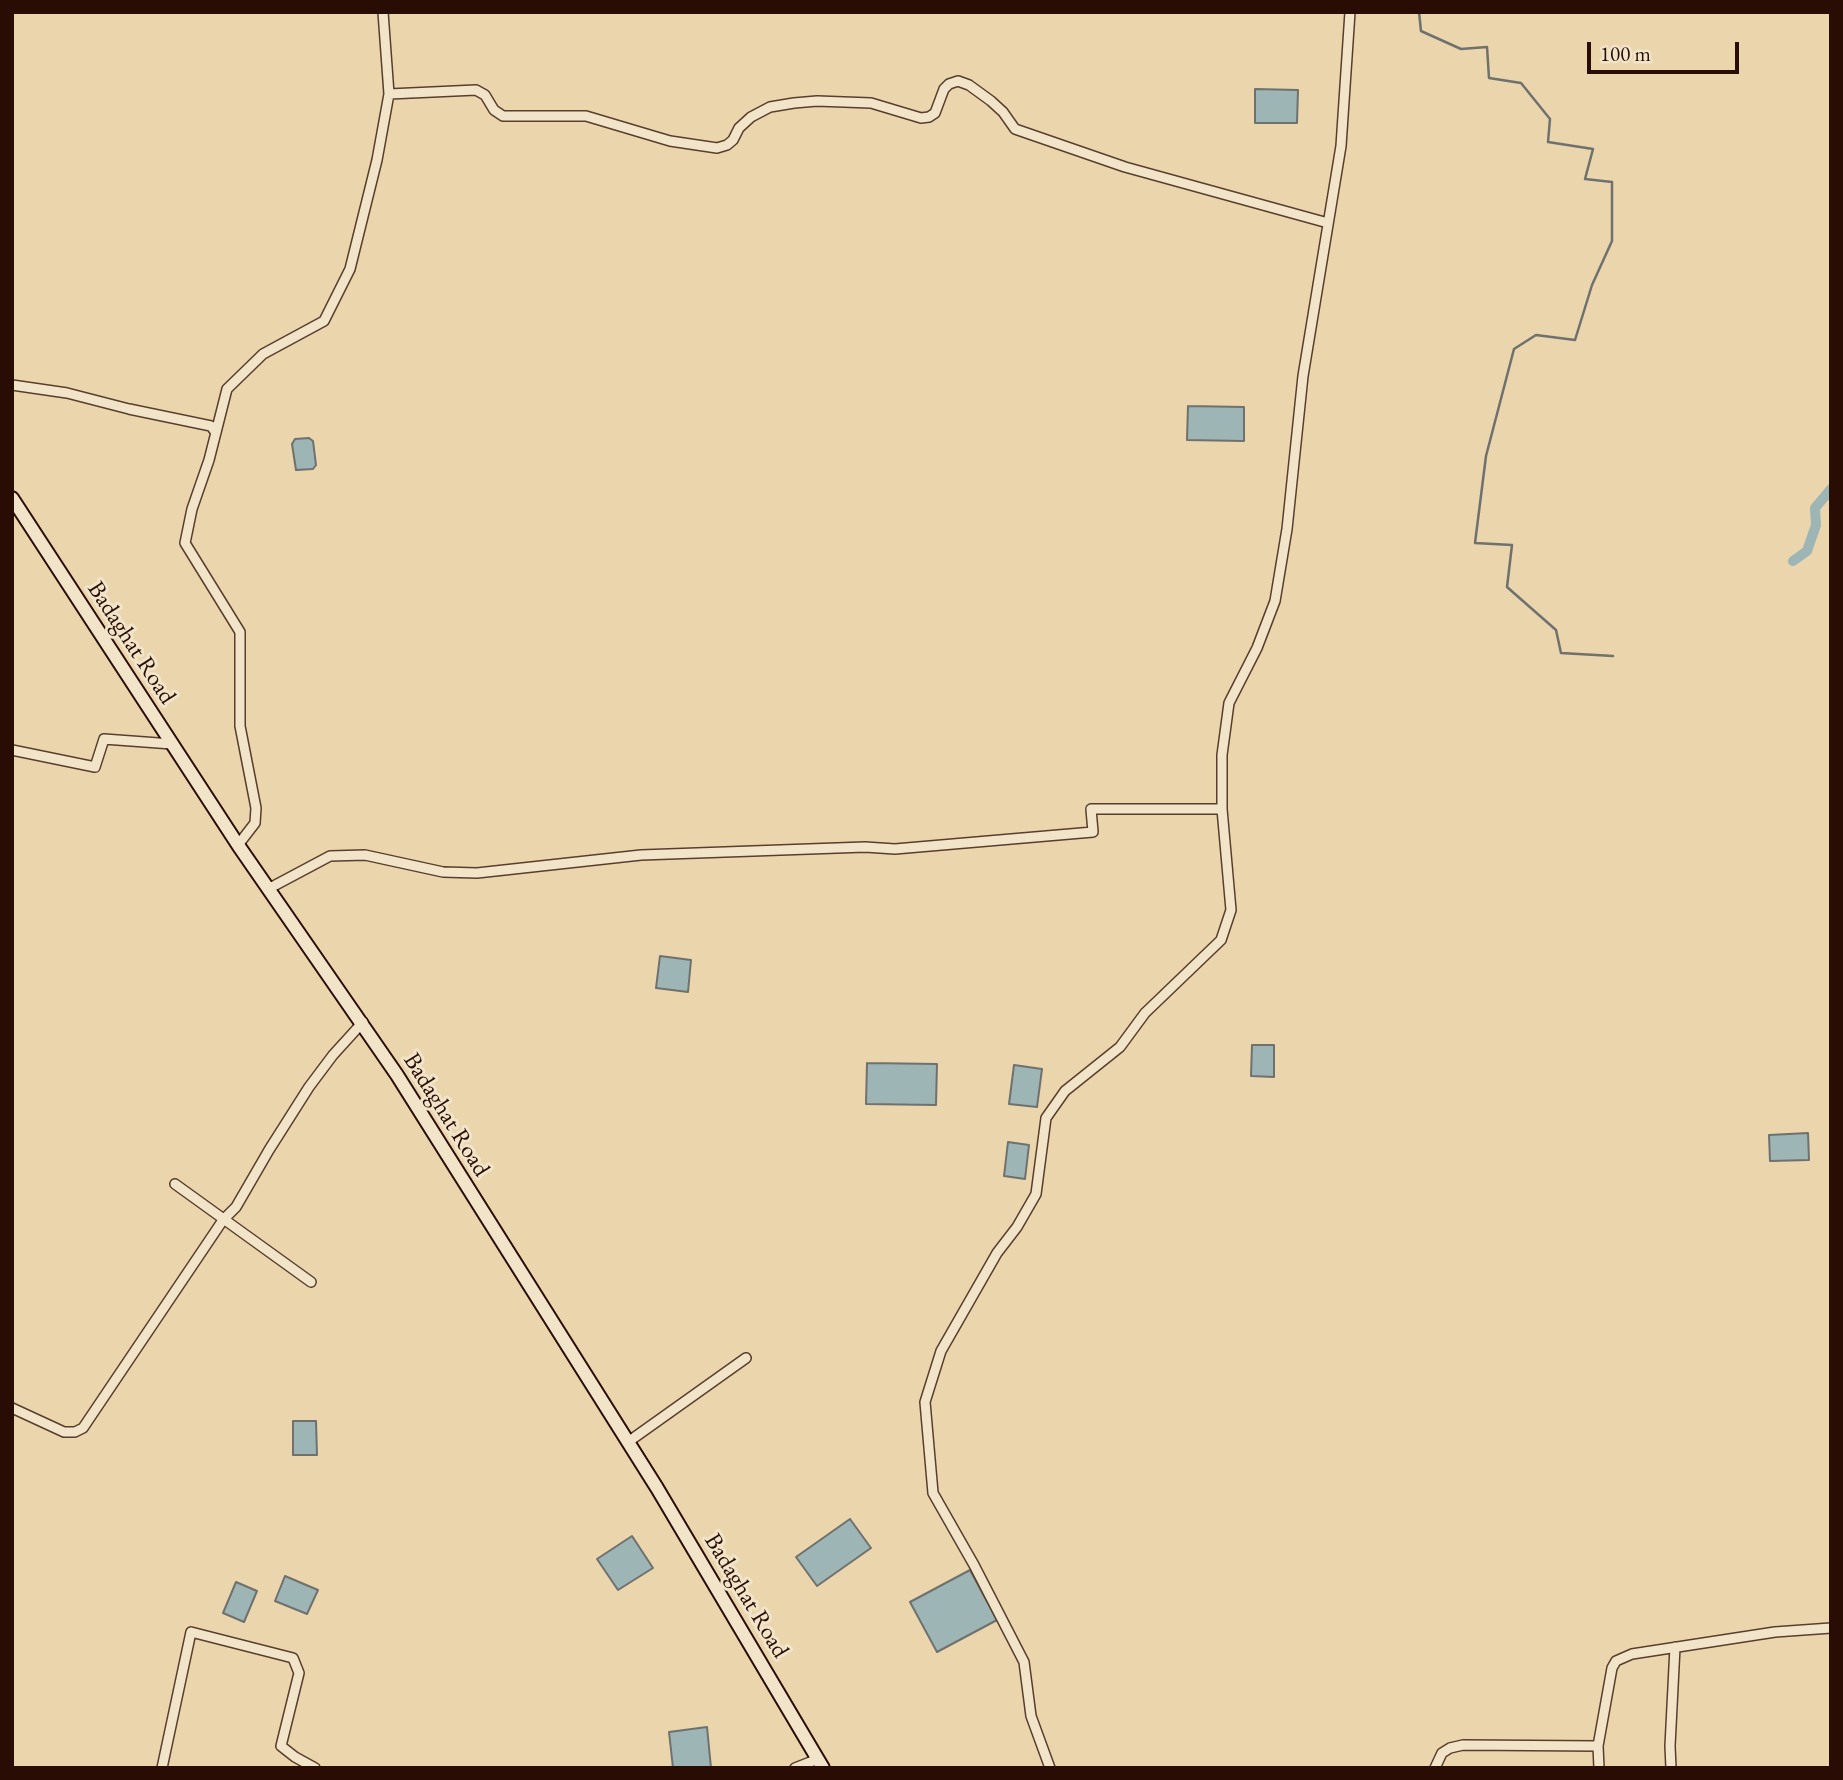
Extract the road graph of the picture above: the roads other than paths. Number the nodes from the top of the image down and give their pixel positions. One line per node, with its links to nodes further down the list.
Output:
1 (383, 12): 3 (street)
2 (1350, 12): 4 (street)
3 (389, 94): 4 (street); 6 (street)
4 (1328, 223): 10 (street)
5 (12, 385): 6 (street)
6 (216, 433): 11 (street)
7 (12, 498): 8 (main road, Badaghat Road)
8 (172, 744): 9 (street); 11 (main road, Badaghat Road)
9 (12, 750)
10 (1222, 809): 12 (street); 27 (street)
11 (238, 845): 12 (main road, Badaghat Road)
12 (268, 889): 13 (main road, Badaghat Road)
13 (363, 1022): 15 (street); 19 (main road, Badaghat Road)
14 (175, 1184): 15 (street)
15 (223, 1220): 16 (street); 18 (street)
16 (311, 1282)
17 (746, 1358): 19 (street)
18 (12, 1408)
19 (628, 1442): 23 (main road, Badaghat Road)
20 (1831, 1628): 21 (street)
21 (1675, 1647): 22 (street); 30 (street)
22 (1598, 1746): 28 (street); 29 (street)
23 (821, 1763): 26 (street)
24 (162, 1768): 25 (street)
25 (315, 1768)
26 (795, 1768)
27 (1050, 1768)
28 (1435, 1768)
29 (1599, 1768)
30 (1671, 1768)

